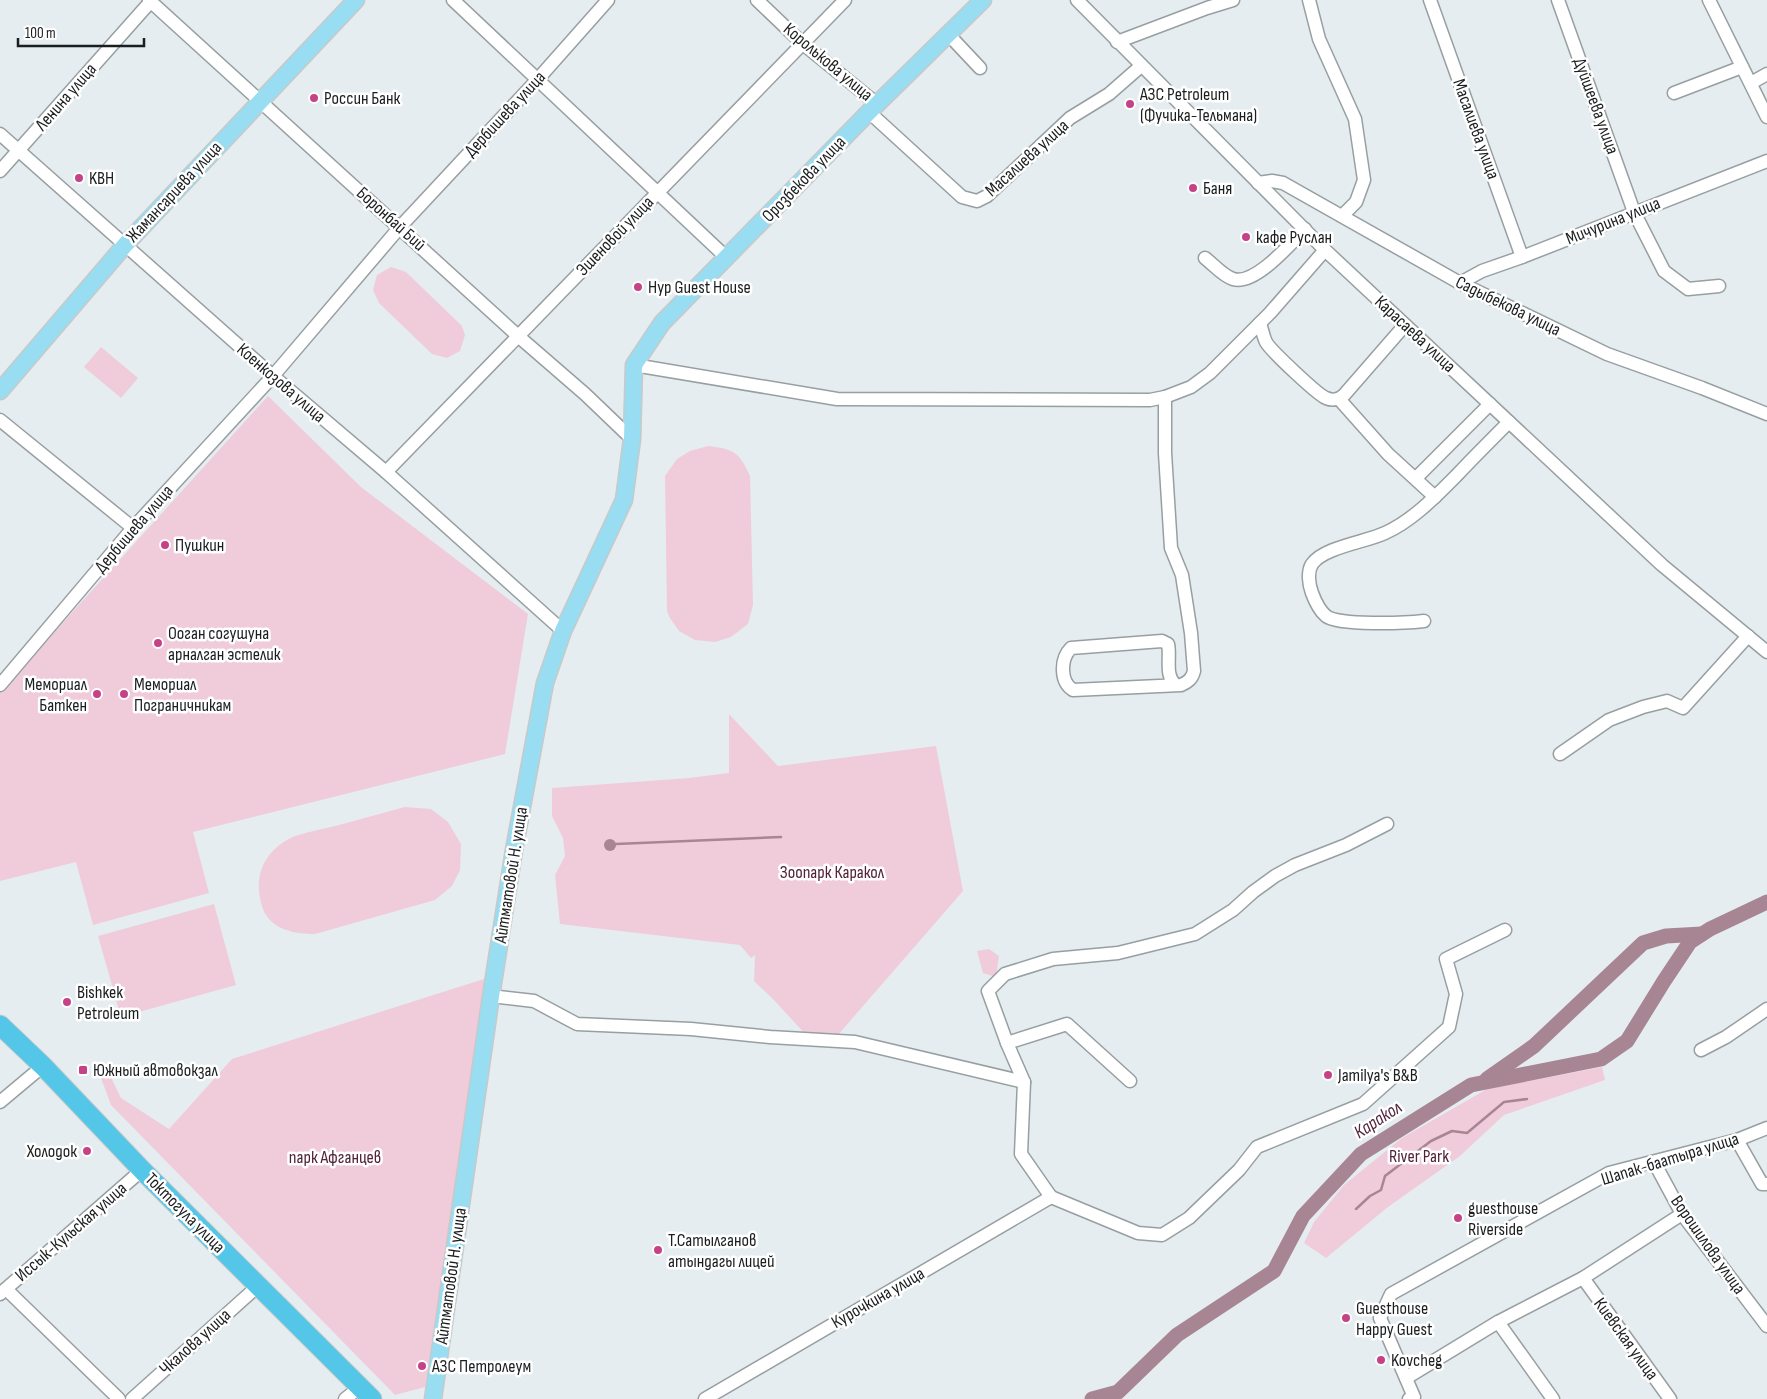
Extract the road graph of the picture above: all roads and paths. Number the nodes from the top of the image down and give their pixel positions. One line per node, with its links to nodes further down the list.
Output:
1 (150, 0): 25 (street, Боронбай Бий); 29 (street, Ленина улица)
2 (356, 0): 25 (main road, Жамансариева улица)
3 (453, 0): 22 (street)
4 (607, 0): 22 (street, Дербишева улица)
5 (757, 0): 17 (street, Королькова улица)
6 (845, 0): 17 (street, Эшеновой улица)
7 (983, 0): 15 (main road, Орозбекова улица)
8 (1076, 0): 16 (street, Карасаева улица)
9 (1233, 0): 14 (street)
10 (1309, 0): 35 (street)
11 (1430, 0): 40 (street, Масалиева улица)
12 (1558, 0): 34 (street, Дуйшеева улица)
13 (1708, 0): 19 (street)
14 (1207, 4): 16 (street)
15 (948, 34): 20 (street); 26 (main road, Орозбекова улица)
16 (1117, 42): 18 (street, Карасаева улица)
17 (802, 43): 26 (street, Королькова улица); 33 (street, Эшеновой улица)
18 (1141, 66): 26 (street, Масалиева улица); 32 (street, Карасаева улица)
19 (1742, 67): 23 (street); 24 (street)
20 (980, 68)
21 (1767, 74): 23 (street)
22 (538, 79): 33 (street); 36 (street, Дербишева улица)
23 (1751, 84): 27 (street)
24 (1674, 93)
25 (260, 100): 36 (street, Боронбай Бий); 38 (main road, Жамансариева улица)
26 (873, 108): 41 (main road, Орозбекова улица)
27 (1767, 117)
28 (0, 134): 29 (street, Коенкозова улица)
29 (19, 150): 31 (street, Ленина улица); 38 (street, Коенкозова улица)
30 (1767, 161): 34 (street, Мичурина улица)
31 (0, 170)
32 (1258, 183): 35 (street, Садыбекова улица); 37 (street, Карасаева улица)
33 (658, 192): 41 (street); 47 (street, Эшеновой улица)
34 (1634, 212): 40 (street, Мичурина улица); 44 (street, Дуйшеева улица)
35 (1342, 216): 43 (street, Садыбекова улица)
36 (400, 227): 47 (street, Боронбай Бий); 49 (street, Дербишева улица)
37 (1305, 229): 39 (street, Карасаева улица); 42 (street)
38 (125, 245): 49 (street, Коенкозова улица); 50 (main road, Жамансариева улица)
39 (1326, 250): 45 (street); 46 (street, Карасаева улица)
40 (1522, 257): 43 (street, Мичурина улица)
41 (727, 258): 48 (main road, Орозбекова улица)
42 (1205, 258)
43 (1460, 283): 54 (street, Садыбекова улица)
44 (1719, 286)
45 (1260, 323): 51 (street); 52 (street)
46 (1405, 325): 52 (street); 53 (street, Карасаева улица)
47 (518, 336): 57 (street, Боронбай Бий); 58 (street, Эшеновой улица)
48 (634, 365): 51 (street); 57 (main road, Айтматовой Н. улица)
49 (273, 376): 58 (street, Коенкозова улица); 61 (street, Дербишева улица)
50 (0, 391)
51 (1165, 397): 67 (street)
52 (1339, 399): 59 (street)
53 (1490, 404): 56 (street, Карасаева улица); 59 (street)
54 (1767, 414)
55 (0, 420): 61 (street)
56 (1509, 422): 60 (street); 64 (street, Карасаева улица)
57 (632, 439): 63 (main road, Айтматовой Н. улица)
58 (386, 472): 63 (street, Коенкозова улица)
59 (1416, 478): 60 (street)
60 (1435, 497): 62 (street)
61 (133, 528): 66 (street, Дербишева улица)
62 (1424, 621)
63 (563, 632): 71 (main road, Айтматовой Н. улица)
64 (1748, 636): 65 (street, Карасаева улица); 68 (street)
65 (1767, 652)
66 (0, 684)
67 (1176, 685): 67 (street)
68 (1560, 754)
69 (1388, 824): 74 (street)
70 (1505, 930): 85 (street)
71 (491, 996): 78 (street); 98 (main road, Айтматовой Н. улица)
72 (1767, 1009): 75 (street)
73 (0, 1024): 76 (highway, Токтогула улица)
74 (1007, 1042): 77 (street); 78 (street)
75 (1701, 1050)
76 (43, 1066): 79 (street); 83 (highway, Токтогула улица)
77 (1130, 1081)
78 (1024, 1082): 85 (street)
79 (0, 1102)
80 (1767, 1128): 81 (street, Шапак-баатыра улица)
81 (1737, 1140): 82 (street, Шапак-баатыра улица); 84 (street)
82 (1654, 1162): 86 (street, Ворошилова улица); 92 (street, Шапак-баатыра улица)
83 (142, 1170): 88 (highway, Токтогула улица); 89 (street, Иссык-Кульская улица)
84 (1767, 1184)
85 (1051, 1197): 99 (street, Курочкина улица)
86 (1682, 1214): 87 (street); 91 (street, Ворошилова улица)
87 (1583, 1278): 90 (street); 101 (street, Киевская улица)
88 (258, 1286): 93 (highway, Токтогула улица); 96 (street, Чкалова улица)
89 (3, 1292): 95 (street)
90 (1498, 1322): 92 (street); 100 (street)
91 (1767, 1326)
92 (1406, 1378): 94 (street, Шапак-баатыра улица)
93 (366, 1393): 97 (street)
94 (1413, 1398)
95 (119, 1399)
96 (132, 1399)
97 (345, 1399)
98 (433, 1399)
99 (705, 1399)
100 (1553, 1399)
101 (1670, 1399)

